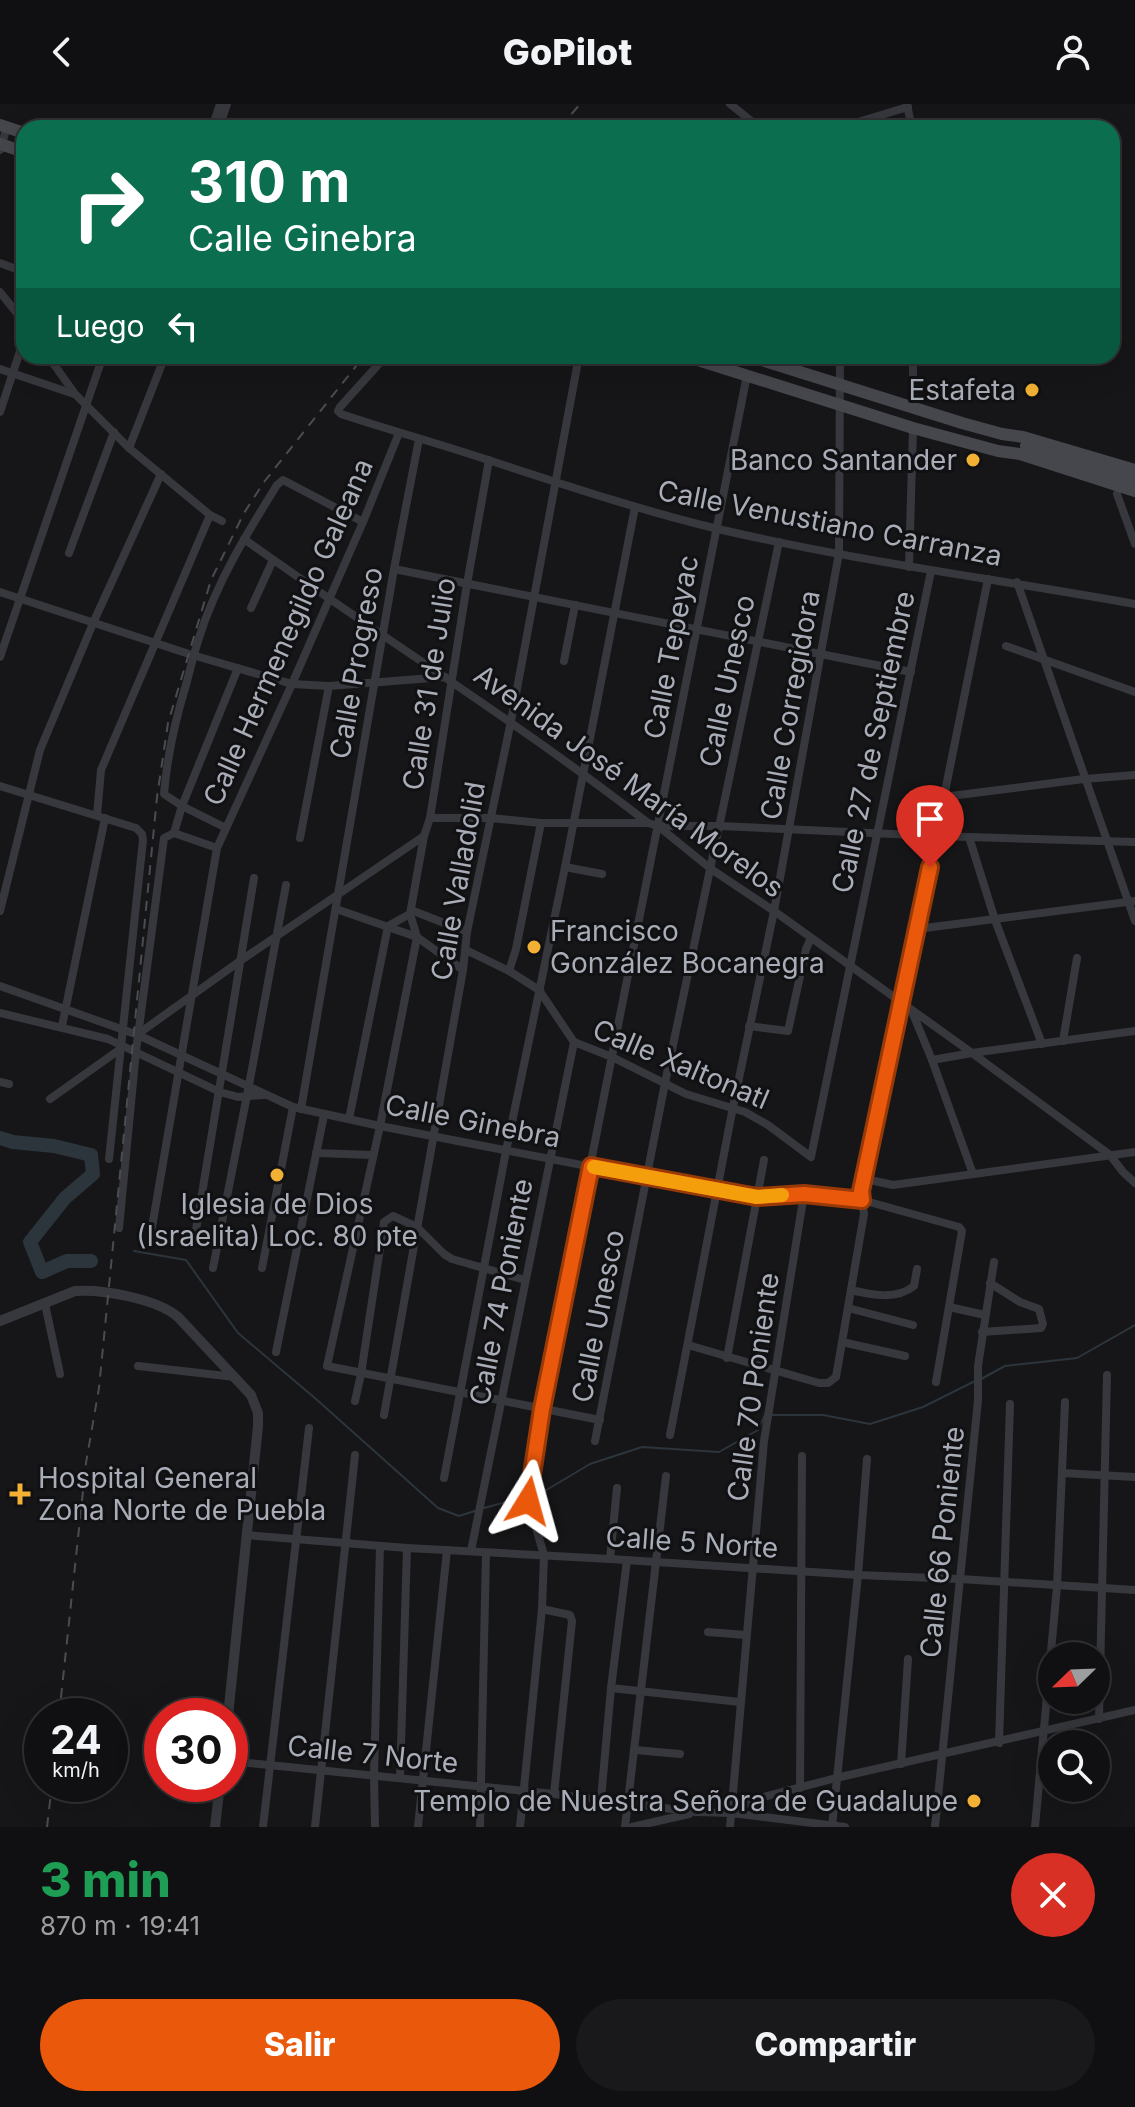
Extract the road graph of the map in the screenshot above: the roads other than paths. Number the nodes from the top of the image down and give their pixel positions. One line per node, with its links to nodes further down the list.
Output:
1 (730, 104): 3 (street)
2 (907, 106): 4 (street)
3 (750, 120)
4 (863, 120)
5 (4, 126): 6 (street)
6 (0, 147)
7 (0, 292): 8 (street)
8 (16, 312)
9 (16, 364): 20 (street)
10 (54, 364): 23 (street)
11 (100, 364): 25 (street)
12 (162, 364): 33 (street)
13 (379, 364): 30 (street, Calle Venustiano Carranza)
14 (578, 364): 40 (street, Calle Valladolid)
15 (711, 364): 21 (main road)
16 (774, 364): 22 (main road)
17 (840, 364): 22 (street, Calle Corregidora)
18 (913, 364): 26 (street)
19 (0, 369): 20 (street)
20 (13, 373): 23 (street); 27 (street)
21 (747, 375): 24 (main road); 48 (street, Calle Tepeyac)
22 (840, 385): 24 (street, Calle Corregidora); 26 (main road)
23 (75, 394): 25 (street)
24 (839, 403): 28 (main road); 53 (street, Calle Corregidora)
25 (87, 404): 29 (street); 63 (street)
26 (913, 407): 31 (main road)
27 (0, 412)
28 (913, 428): 34 (main road); 55 (street, Calle 27 de Septiembre)
29 (114, 432): 33 (street); 52 (street)
30 (399, 433): 32 (street, Calle Venustiano Carranza); 47 (street, Calle Hermenegildo Galeana)
31 (1002, 434): 36 (main road); 37 (main road)
32 (419, 439): 35 (street, Calle Venustiano Carranza); 56 (street, Calle Progreso)
33 (129, 448): 38 (street)
34 (998, 451): 36 (main road); 42 (main road)
35 (489, 460): 40 (street, Calle Venustiano Carranza); 60 (street, Calle 31 de Julio)
36 (1066, 464): 39 (main road); 41 (main road)
37 (1135, 470)
38 (161, 474): 45 (street); 69 (street)
39 (1135, 482)
40 (557, 484): 44 (street, Calle Venustiano Carranza); 64 (street, Calle Valladolid)
41 (1135, 491)
42 (1117, 494): 43 (main road); 51 (street)
43 (1135, 500)
44 (635, 507): 48 (street, Calle Venustiano Carranza); 68 (street)
45 (210, 515): 46 (street); 72 (street)
46 (222, 521)
47 (363, 522): 49 (street); 62 (street, Calle Hermenegildo Galeana)
48 (716, 528): 50 (street, Calle Venustiano Carranza); 70 (street, Calle Tepeyac)
49 (244, 539): 54 (street, Avenida José María Morelos); 75 (street)
50 (779, 542): 53 (street, Calle Venustiano Carranza); 73 (street, Calle Unesco)
51 (1135, 544)
52 (69, 553)
53 (839, 553): 55 (street, Calle Venustiano Carranza); 76 (street, Calle Corregidora)
54 (273, 560): 62 (street, Avenida José María Morelos); 67 (street)
55 (909, 567): 57 (street, Calle Venustiano Carranza)
56 (394, 569): 60 (street); 71 (street, Calle Progreso)
57 (931, 571): 58 (street, Calle Venustiano Carranza); 81 (street, Calle 27 de Septiembre)
58 (988, 579): 59 (street, Calle Venustiano Carranza); 93 (street)
59 (1017, 582): 65 (street, Calle Venustiano Carranza); 78 (street)
60 (467, 584): 64 (street); 82 (street, Calle 31 de Julio)
61 (0, 592): 63 (street)
62 (328, 597): 71 (street, Avenida José María Morelos); 84 (street, Calle Hermenegildo Galeana)
63 (20, 598): 69 (street); 77 (street)
64 (534, 598): 66 (street); 87 (street, Calle Valladolid)
65 (1135, 604)
66 (575, 605): 68 (street); 79 (street)
67 (251, 608)
68 (615, 612): 70 (street); 88 (street)
69 (94, 621): 72 (street); 92 (street)
70 (697, 630): 73 (street); 101 (street, Calle Tepeyac)
71 (384, 636): 82 (street, Avenida José María Morelos); 83 (street, Calle Progreso)
72 (154, 642): 75 (street); 95 (street)
73 (757, 642): 76 (street); 102 (street, Calle Unesco)
74 (1006, 646): 78 (street)
75 (195, 655): 80 (street); 94 (street)
76 (821, 655): 81 (street); 104 (street, Calle Corregidora)
77 (0, 657)
78 (1042, 657): 86 (street); 90 (street)
79 (564, 661)
80 (238, 668): 84 (street); 94 (street)
81 (911, 672): 106 (street, Calle 27 de Septiembre)
82 (448, 679): 83 (street); 87 (street, Avenida José María Morelos); 96 (street, Calle 31 de Julio)
83 (375, 682): 85 (street); 119 (street, Calle Progreso)
84 (292, 684): 85 (street); 103 (street, Calle Hermenegildo Galeana)
85 (329, 686): 110 (street)
86 (1135, 692)
87 (511, 721): 88 (street, Avenida José María Morelos); 97 (street, Calle Valladolid)
88 (584, 773): 99 (street); 100 (street, Avenida José María Morelos)
89 (1135, 775): 90 (street)
90 (1084, 779): 93 (street); 111 (street)
91 (0, 786): 92 (street)
92 (29, 795): 95 (street); 122 (street)
93 (943, 797): 108 (street)
94 (182, 806): 103 (street); 105 (street)
95 (101, 816): 143 (street); 148 (street)
96 (430, 818): 97 (street); 107 (street, Calle 31 de Julio)
97 (491, 818): 98 (street); 129 (street, Calle Valladolid)
98 (541, 823): 99 (street); 138 (street)
99 (573, 823): 100 (street); 114 (street)
100 (648, 823): 101 (street, Avenida José María Morelos)
101 (658, 826): 102 (street); 115 (street, Avenida José María Morelos); 158 (street, Calle Tepeyac)
102 (720, 826): 104 (street); 115 (street, Calle Unesco)
103 (226, 828): 113 (street, Calle Hermenegildo Galeana)
104 (790, 829): 106 (street); 123 (street, Calle Corregidora)
105 (174, 833): 113 (street); 150 (street)
106 (878, 834): 108 (street); 136 (street, Calle 27 de Septiembre)
107 (424, 836): 119 (street); 124 (street, Calle 31 de Julio)
108 (936, 836): 109 (street); 128 (street)
109 (969, 837): 111 (street); 125 (street)
110 (300, 838)
111 (1106, 841): 112 (street); 120 (street)
112 (1135, 842)
113 (217, 848): 141 (street, Calle Hermenegildo Galeana)
114 (565, 867): 116 (street); 140 (street)
115 (711, 869): 123 (street, Avenida José María Morelos); 162 (street, Calle Unesco)
116 (602, 874)
117 (254, 878): 135 (street)
118 (286, 885): 130 (street)
119 (338, 896): 121 (street, Calle Progreso); 130 (street)
120 (1132, 902): 125 (street); 126 (street)
121 (336, 909): 127 (street); 169 (street, Calle Progreso)
122 (0, 911)
123 (774, 911): 132 (street, Avenida José María Morelos); 147 (street, Calle Corregidora)
124 (410, 912): 127 (street); 129 (street); 131 (street, Calle 31 de Julio)
125 (995, 920): 128 (street); 153 (street)
126 (1135, 921)
127 (388, 926): 131 (street); 171 (street, Calle Ginebra)
128 (917, 929): 142 (street)
129 (467, 932): 133 (street, Calle Valladolid)
130 (276, 936): 135 (street); 163 (street)
131 (417, 937): 137 (street); 172 (street)
132 (811, 938): 136 (street, Avenida José María Morelos); 147 (street)
133 (466, 950): 137 (street, Calle Valladolid); 138 (street, Calle Xaltonatl)
134 (1077, 958): 151 (street)
135 (240, 961): 141 (street); 161 (street)
136 (849, 965): 142 (street, Avenida José María Morelos); 179 (street, Calle 27 de Septiembre)
137 (463, 970): 173 (street, Calle Valladolid)
138 (509, 971): 140 (street, Calle Xaltonatl)
139 (0, 986): 143 (street, Calle Ginebra)
140 (539, 990): 152 (street, Calle Xaltonatl); 174 (street)
141 (193, 996): 150 (street); 157 (street, Calle Hermenegildo Galeana)
142 (901, 1004): 144 (street, Avenida José María Morelos); 186 (street)
143 (65, 1011): 146 (street); 148 (street, Calle Ginebra)
144 (912, 1012): 156 (street, Avenida José María Morelos); 159 (street)
145 (0, 1013): 146 (street, Calle Ginebra)
146 (62, 1026): 154 (street, Calle Ginebra)
147 (749, 1026): 168 (street, Calle Corregidora)
148 (123, 1029): 150 (street, Calle Ginebra); 154 (street)
149 (1135, 1031): 151 (street)
150 (138, 1035): 155 (street); 157 (street, Calle Ginebra)
151 (1063, 1041): 153 (street)
152 (574, 1042): 158 (street, Calle Xaltonatl); 181 (street, Calle 74 Poniente)
153 (1042, 1044): 156 (street)
154 (120, 1047): 155 (street, Calle Ginebra); 167 (street); 180 (street)
155 (136, 1051): 160 (street, Calle Ginebra); 193 (street)
156 (972, 1053): 159 (street); 178 (street, Avenida José María Morelos)
157 (182, 1055): 160 (street, Calle Hermenegildo Galeana); 161 (street, Calle Ginebra)
158 (612, 1057): 162 (street, Calle Xaltonatl); 183 (street, Calle Tepeyac)
159 (932, 1060): 184 (street)
160 (179, 1073): 164 (street, Calle Ginebra); 194 (street, Calle Hermenegildo Galeana)
161 (223, 1074): 163 (street, Calle Ginebra); 164 (street)
162 (665, 1083): 168 (street, Calle Xaltonatl); 185 (street, Calle Unesco)
163 (249, 1085): 165 (street, Calle Ginebra); 166 (street)
164 (220, 1092): 166 (street, Calle Ginebra); 195 (street)
165 (265, 1095): 166 (street, Calle Ginebra); 169 (street, Calle Ginebra)
166 (246, 1097): 197 (street)
167 (50, 1099)
168 (733, 1107): 179 (street, Calle Xaltonatl); 188 (street, Calle Corregidora)
169 (297, 1108): 170 (street, Calle Ginebra); 198 (street, Calle Progreso)
170 (324, 1115): 171 (street, Calle Ginebra); 176 (street)
171 (349, 1119): 172 (street, Calle Ginebra)
172 (380, 1126): 173 (street, Calle Ginebra); 177 (street)
173 (433, 1136): 174 (street, Calle Ginebra); 192 (street, Calle Valladolid)
174 (506, 1151): 181 (street, Calle Ginebra); 200 (street)
175 (1135, 1152): 178 (street)
176 (316, 1153): 177 (street); 213 (street)
177 (373, 1155): 219 (street)
178 (1110, 1155): 184 (street); 187 (street, Avenida José María Morelos)
179 (811, 1157)
180 (109, 1159)
181 (549, 1159): 183 (street, Calle Ginebra); 201 (street, Calle 74 Poniente)
182 (764, 1160): 190 (street)
183 (591, 1166): 185 (street, Calle Ginebra); 229 (street)
184 (973, 1174): 186 (street)
185 (647, 1177): 188 (street, Calle Ginebra); 231 (street, Calle Unesco)
186 (865, 1179): 191 (street)
187 (1135, 1183)
188 (716, 1191): 190 (street, Calle Ginebra); 212 (street, Calle Corregidora)
189 (804, 1194): 190 (street, Calle Ginebra); 191 (street, Calle Ginebra); 217 (street, Calle 70 Poniente)
190 (757, 1197): 215 (street)
191 (862, 1200): 203 (street); 205 (street, Calle Ginebra)
192 (417, 1227): 200 (street); 219 (street); 222 (street, Calle Valladolid)
193 (119, 1228)
194 (151, 1233)
195 (195, 1236)
196 (994, 1262): 202 (street, Calle 66 Poniente)
197 (213, 1268)
198 (262, 1268)
199 (917, 1269): 203 (street)
200 (485, 1270): 201 (street); 224 (street)
201 (525, 1280): 226 (street, Calle 74 Poniente)
202 (990, 1283): 207 (street, Calle 66 Poniente); 210 (street)
203 (851, 1290): 206 (street)
204 (45, 1304): 208 (street); 218 (street); 221 (street)
205 (949, 1307): 207 (street); 223 (street)
206 (848, 1308): 209 (street); 211 (street)
207 (985, 1315): 210 (street, Calle 66 Poniente)
208 (0, 1321)
209 (913, 1325)
210 (982, 1332): 259 (street, Calle 66 Poniente)
211 (842, 1342): 214 (street); 217 (street, Calle 70 Poniente)
212 (688, 1345): 215 (street); 233 (street, Calle Corregidora)
213 (276, 1352)
214 (905, 1356)
215 (727, 1358): 217 (street)
216 (138, 1366): 221 (street)
217 (776, 1370): 256 (street, Calle 70 Poniente)
218 (60, 1374)
219 (361, 1374): 222 (street); 225 (street)
220 (1107, 1375): 239 (street)
221 (236, 1377): 244 (street)
222 (391, 1380): 224 (street); 230 (street, Calle Valladolid)
223 (936, 1382)
224 (461, 1393): 226 (street); 242 (street)
225 (355, 1401)
226 (503, 1401): 229 (street); 250 (street, Calle 74 Poniente)
227 (1065, 1402): 238 (street)
228 (1010, 1404): 260 (street)
229 (542, 1409): 231 (street); 252 (street)
230 (384, 1415)
231 (600, 1420): 234 (street, Calle Unesco)
232 (309, 1428): 245 (street)
233 (670, 1435)
234 (595, 1441)
235 (355, 1455): 246 (street)
236 (802, 1456): 257 (street)
237 (867, 1459): 258 (street)
238 (1062, 1473): 239 (street); 261 (street)
239 (1106, 1475): 241 (street); 262 (street)
240 (666, 1476): 255 (street)
241 (1135, 1477)
242 (444, 1478)
243 (617, 1488): 253 (street)
244 (246, 1535): 245 (street, Calle 5 Norte); 270 (street)
245 (296, 1539): 246 (street, Calle 5 Norte); 283 (street)
246 (344, 1543): 247 (street, Calle 5 Norte); 284 (street)
247 (380, 1546): 248 (street, Calle 5 Norte); 285 (street)
248 (407, 1548): 249 (street, Calle 5 Norte); 286 (street)
249 (447, 1550): 250 (street, Calle 5 Norte); 288 (street)
250 (471, 1551): 251 (street, Calle 5 Norte)
251 (486, 1553): 252 (street, Calle 5 Norte); 289 (street)
252 (544, 1555): 253 (street, Calle 5 Norte); 264 (street)
253 (610, 1559): 254 (street, Calle 5 Norte)
254 (627, 1560): 255 (street, Calle 5 Norte); 268 (street)
255 (656, 1562): 256 (street, Calle 5 Norte); 269 (street)
256 (752, 1568): 257 (street, Calle 5 Norte); 266 (street, Calle 70 Poniente)
257 (802, 1571): 258 (street, Calle 5 Norte); 290 (street)
258 (858, 1575): 259 (street, Calle 5 Norte); 287 (street)
259 (960, 1579): 260 (street, Calle 5 Norte); 280 (street, Calle 66 Poniente)
260 (1004, 1582): 261 (street, Calle 5 Norte); 277 (street)
261 (1057, 1586): 262 (street, Calle 5 Norte); 274 (street)
262 (1103, 1589): 263 (street, Calle 5 Norte); 273 (street)
263 (1135, 1590)
264 (542, 1609): 291 (street); 292 (street)
265 (708, 1632): 266 (street)
266 (746, 1635): 271 (street, Calle 70 Poniente)
267 (908, 1659): 282 (street)
268 (611, 1688): 269 (street); 294 (street)
269 (641, 1691): 271 (street); 278 (street)
270 (230, 1698)
271 (740, 1702): 298 (street, Calle 70 Poniente)
272 (1135, 1710): 273 (street)
273 (1099, 1719): 275 (street)
274 (1044, 1730)
275 (1052, 1730)
276 (1038, 1733): 277 (street)
277 (999, 1743): 280 (street)
278 (635, 1750): 279 (street); 296 (street)
279 (680, 1754)
280 (941, 1754): 282 (street); 311 (street, Calle 66 Poniente)
281 (248, 1763): 283 (street, Calle 7 Norte)
282 (901, 1764): 287 (street)
283 (270, 1765): 284 (street, Calle 7 Norte); 301 (street)
284 (321, 1770): 285 (street, Calle 7 Norte); 302 (street)
285 (374, 1776): 286 (street, Calle 7 Norte); 303 (street)
286 (400, 1778): 288 (street, Calle 7 Norte)
287 (836, 1778): 290 (street); 299 (street)
288 (423, 1781): 289 (street, Calle 7 Norte); 304 (street)
289 (481, 1787): 291 (street, Calle 7 Norte); 305 (street)
290 (800, 1788): 298 (street)
291 (524, 1792): 292 (street, Calle 7 Norte); 306 (street)
292 (554, 1794): 294 (street, Calle 7 Norte)
293 (1038, 1795): 312 (street)
294 (601, 1799): 296 (street, Calle 7 Norte)
295 (218, 1802): 300 (street)
296 (629, 1803): 297 (street, Calle 7 Norte); 307 (street)
297 (696, 1812): 298 (street, Calle 7 Norte); 308 (street)
298 (731, 1813): 299 (street, Calle 7 Norte); 309 (street, Calle 70 Poniente)
299 (832, 1826): 310 (street, Calle 7 Norte)
300 (215, 1827)
301 (263, 1827)
302 (315, 1827)
303 (375, 1827)
304 (418, 1827)
305 (480, 1827)
306 (520, 1827)
307 (625, 1827)
308 (632, 1827)
309 (730, 1827)
310 (845, 1827)
311 (935, 1827)
312 (1035, 1827)

